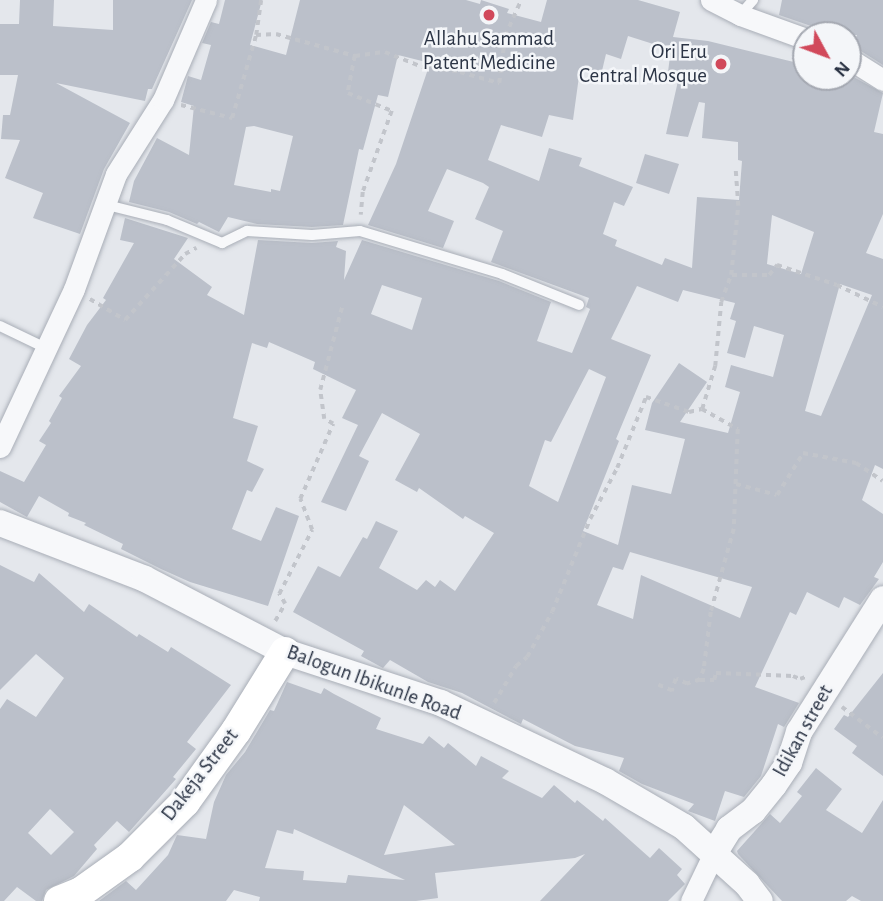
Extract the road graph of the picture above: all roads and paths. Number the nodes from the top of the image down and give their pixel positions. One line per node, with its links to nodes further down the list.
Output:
1 (206, 0): 11 (street)
2 (261, 0): 7 (path)
3 (521, 0): 8 (path)
4 (711, 0): 5 (street)
5 (746, 8): 6 (street)
6 (792, 32)
7 (256, 35): 8 (path); 11 (path)
8 (355, 56): 14 (path)
9 (862, 65): 10 (street)
10 (883, 80)
11 (163, 100): 13 (street)
12 (734, 167): 16 (path)
13 (107, 205): 15 (lane); 17 (street)
14 (360, 231): 15 (lane); 18 (lane)
15 (222, 243): 17 (path)
16 (731, 275): 20 (path); 23 (path)
17 (74, 289): 22 (street)
18 (579, 305)
19 (342, 307): 29 (path)
20 (883, 307)
21 (0, 326): 22 (lane)
22 (48, 349): 24 (street)
23 (702, 409): 26 (path); 34 (path)
24 (0, 447)
25 (883, 481): 26 (path)
26 (736, 484): 31 (path)
27 (0, 523): 29 (street, Balogun Ibikunle Road)
28 (883, 599): 30 (street, Idikan street)
29 (274, 647): 34 (street, Balogun Ibikunle Road); 37 (main road, Dakeja Street)
30 (842, 663): 31 (path); 33 (street, Idikan street)
31 (700, 680): 32 (path)
32 (658, 685)
33 (822, 694): 35 (path); 36 (street, Idikan street)
34 (485, 725): 36 (street, Balogun Ibikunle Road)
35 (883, 738)
36 (713, 855): 38 (street); 39 (street, Balogun Ibikunle Road)
37 (59, 901)
38 (691, 901)
39 (760, 901)

